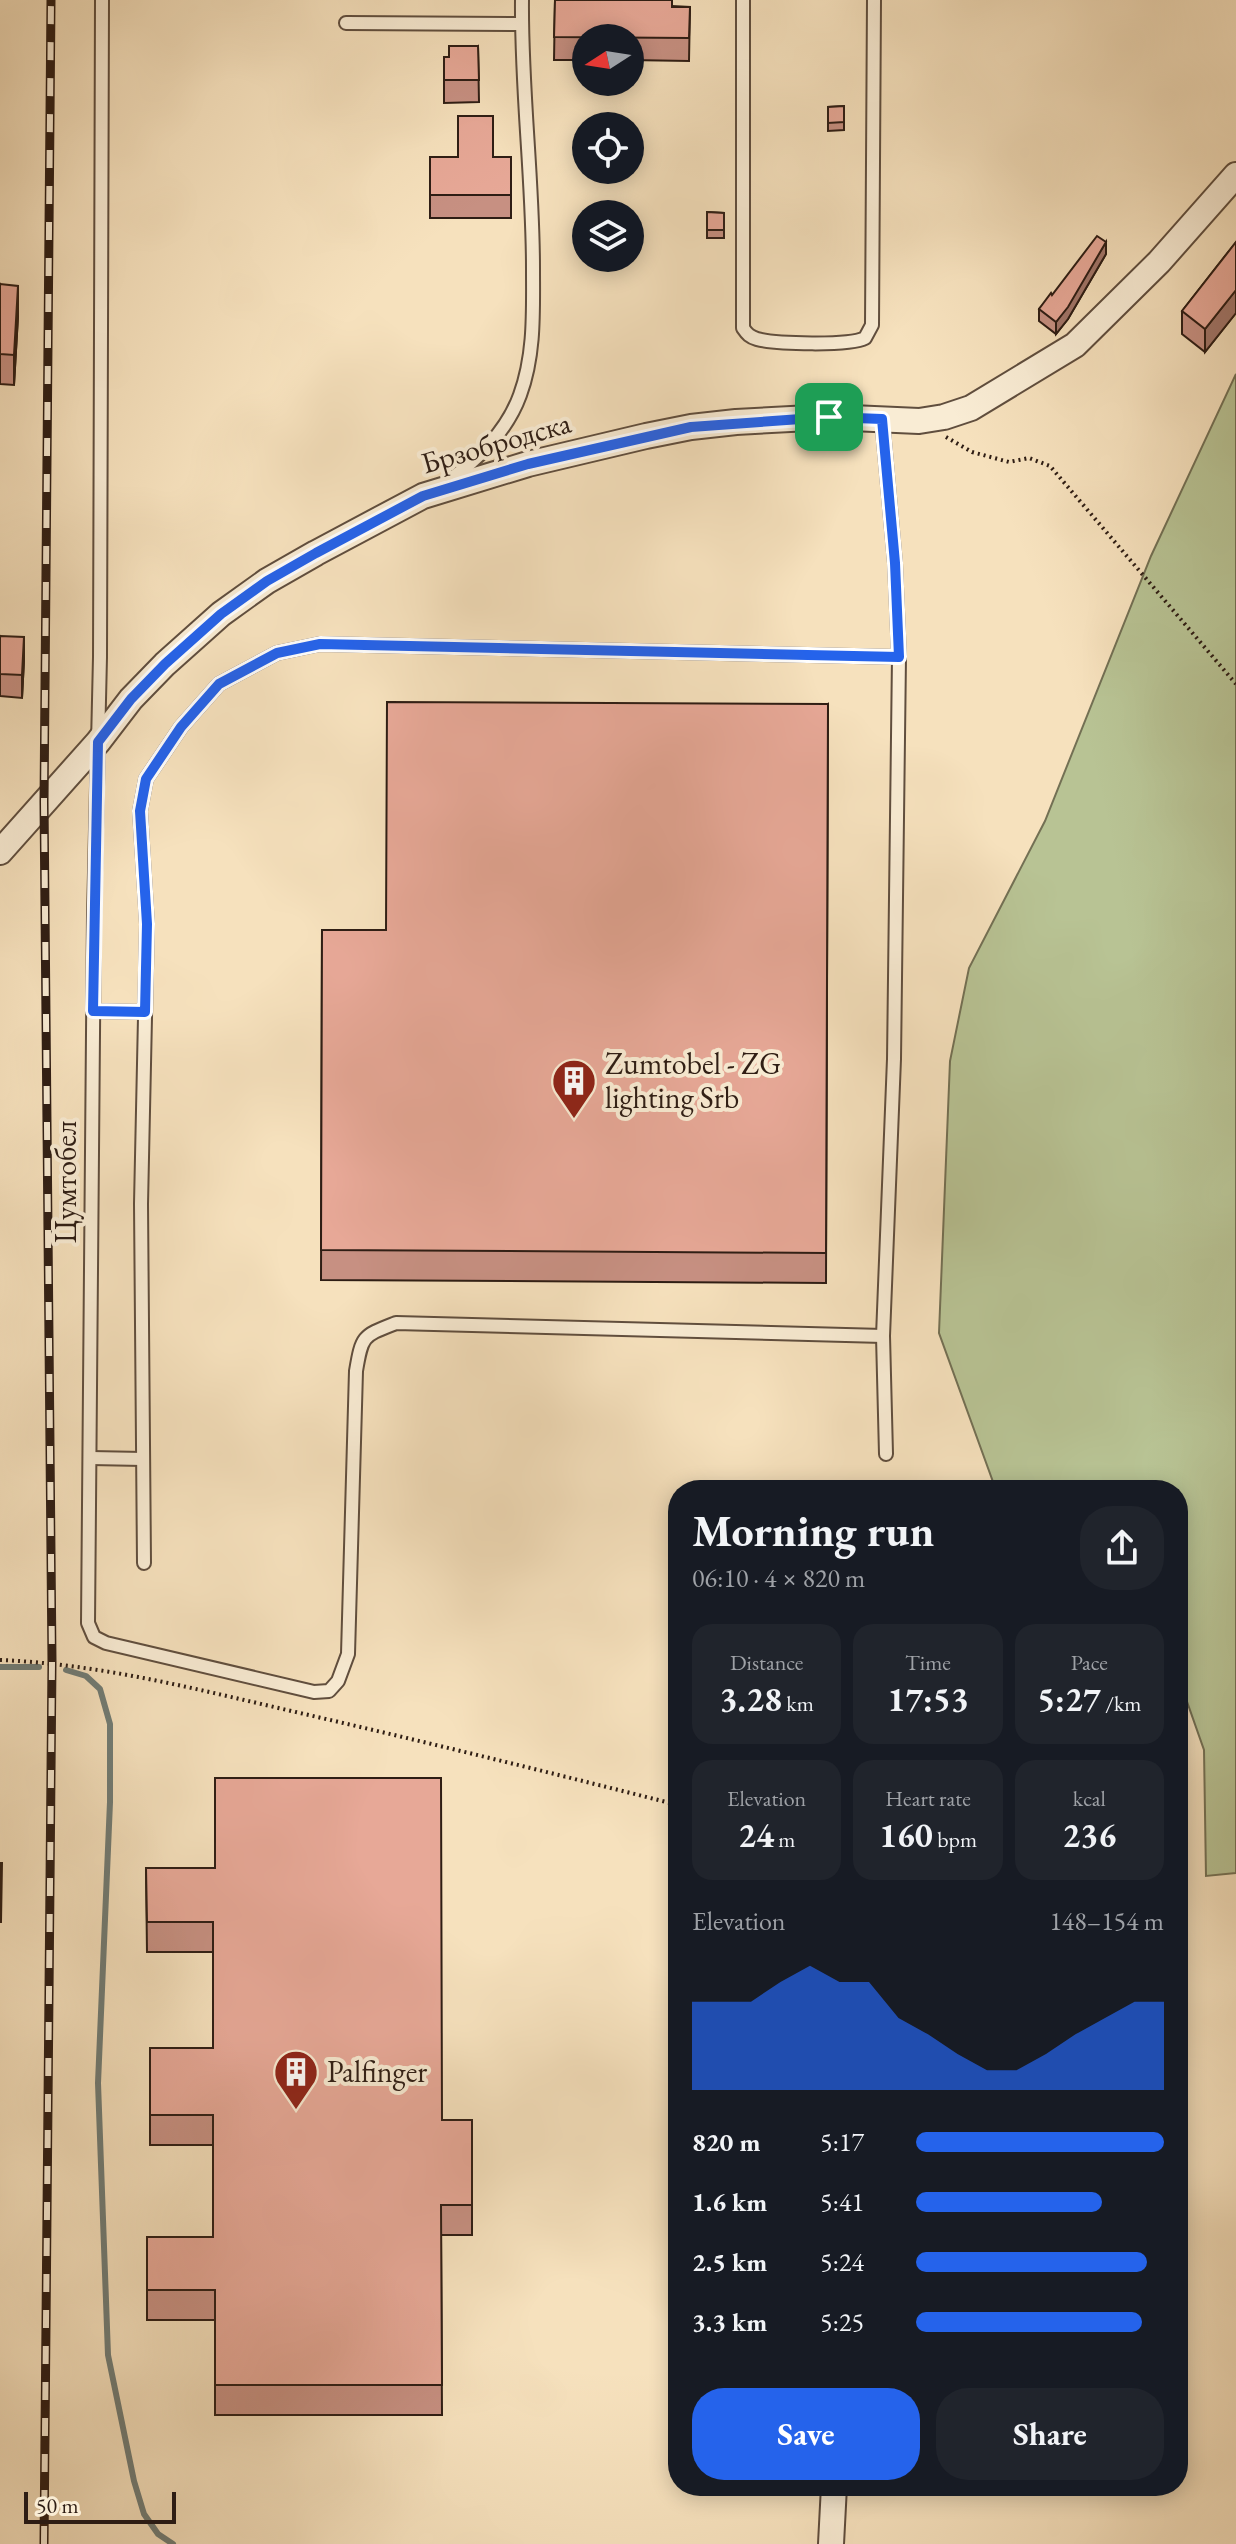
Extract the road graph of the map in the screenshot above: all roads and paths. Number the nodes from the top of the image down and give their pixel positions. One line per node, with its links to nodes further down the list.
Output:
1 (102, 0): 13 (lane, Цумтобел)
2 (522, 0): 6 (lane)
3 (743, 0): 4 (lane)
4 (874, 0)
5 (346, 23): 6 (lane)
6 (521, 24): 10 (lane)
7 (1236, 175): 9 (street, Брзобродска)
8 (882, 419): 9 (street, Брзобродска); 10 (street, Брзобродска); 11 (lane)
9 (919, 421): 12 (path)
10 (423, 496): 13 (street, Брзобродска)
11 (899, 657): 16 (lane); 17 (lane)
12 (1236, 684)
13 (98, 742): 14 (street, Брзобродска); 15 (lane, Цумтобел)
14 (0, 852)
15 (93, 1011): 16 (lane); 19 (lane, Цумтобел)
16 (145, 1012): 20 (lane)
17 (883, 1336): 18 (lane); 19 (lane, Цумтобел)
18 (886, 1454)
19 (91, 1458): 20 (lane)
20 (143, 1459): 21 (lane)
21 (144, 1563)
22 (0, 1660): 23 (path)
23 (668, 1803)
24 (833, 2496): 25 (street)
25 (831, 2544)

